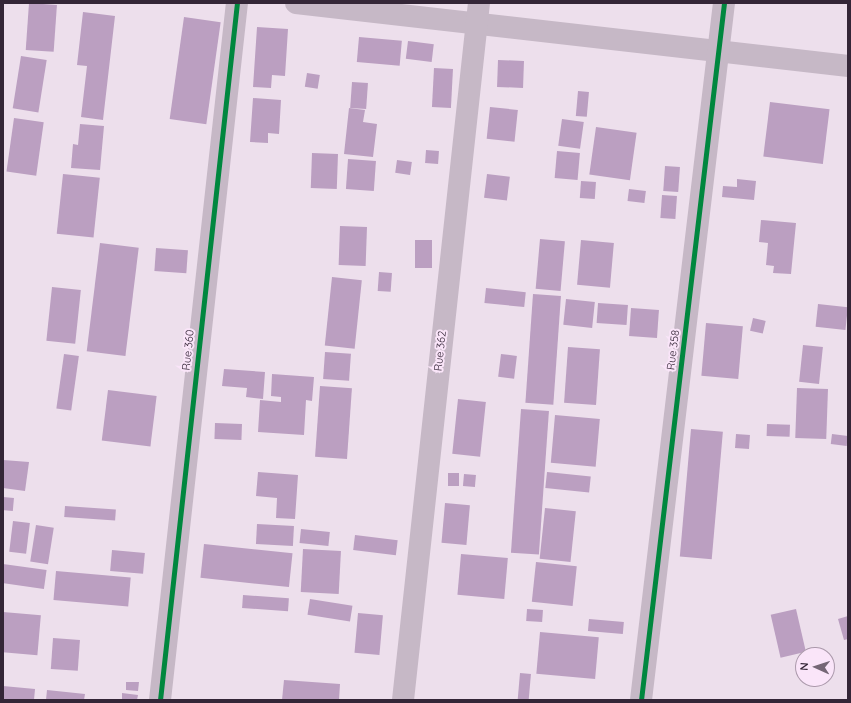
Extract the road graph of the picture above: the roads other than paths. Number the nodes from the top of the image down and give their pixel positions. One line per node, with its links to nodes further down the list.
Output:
1 (237, 3): 7 (street, Rue 360)
2 (296, 3): 4 (street)
3 (724, 3): 5 (street, Rue 358)
4 (478, 13): 5 (street); 8 (street, Rue 362)
5 (719, 52): 6 (street); 9 (street, Rue 358)
6 (848, 66)
7 (160, 700)
8 (403, 700)
9 (641, 700)

